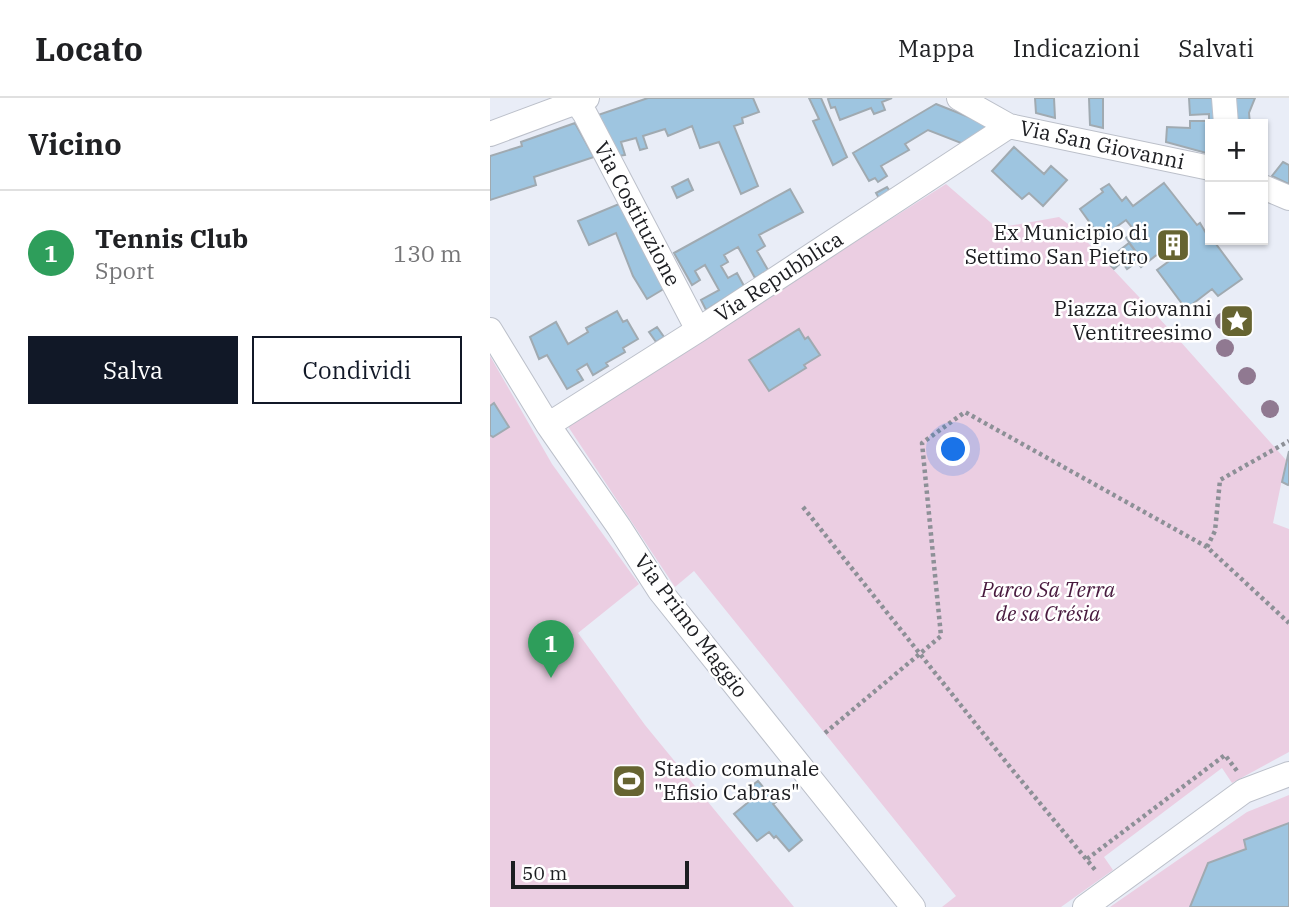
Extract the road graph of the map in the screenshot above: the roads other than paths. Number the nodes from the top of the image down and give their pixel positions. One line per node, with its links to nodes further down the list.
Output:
1 (959, 98): 5 (street, Via San Giovanni)
2 (1224, 98): 4 (street)
3 (579, 99): 6 (street); 11 (street, Via Costituzione)
4 (1226, 119)
5 (1009, 126): 7 (street, Via San Giovanni); 11 (street, Via Repubblica)
6 (490, 134)
7 (1205, 167)
8 (1268, 189): 9 (street)
9 (1289, 198)
10 (490, 330): 12 (street, Via Primo Maggio)
11 (698, 330): 12 (street, Via Repubblica)
12 (548, 425): 14 (street, Via Primo Maggio)
13 (1289, 774): 15 (street)
14 (913, 907)
15 (1085, 907)

